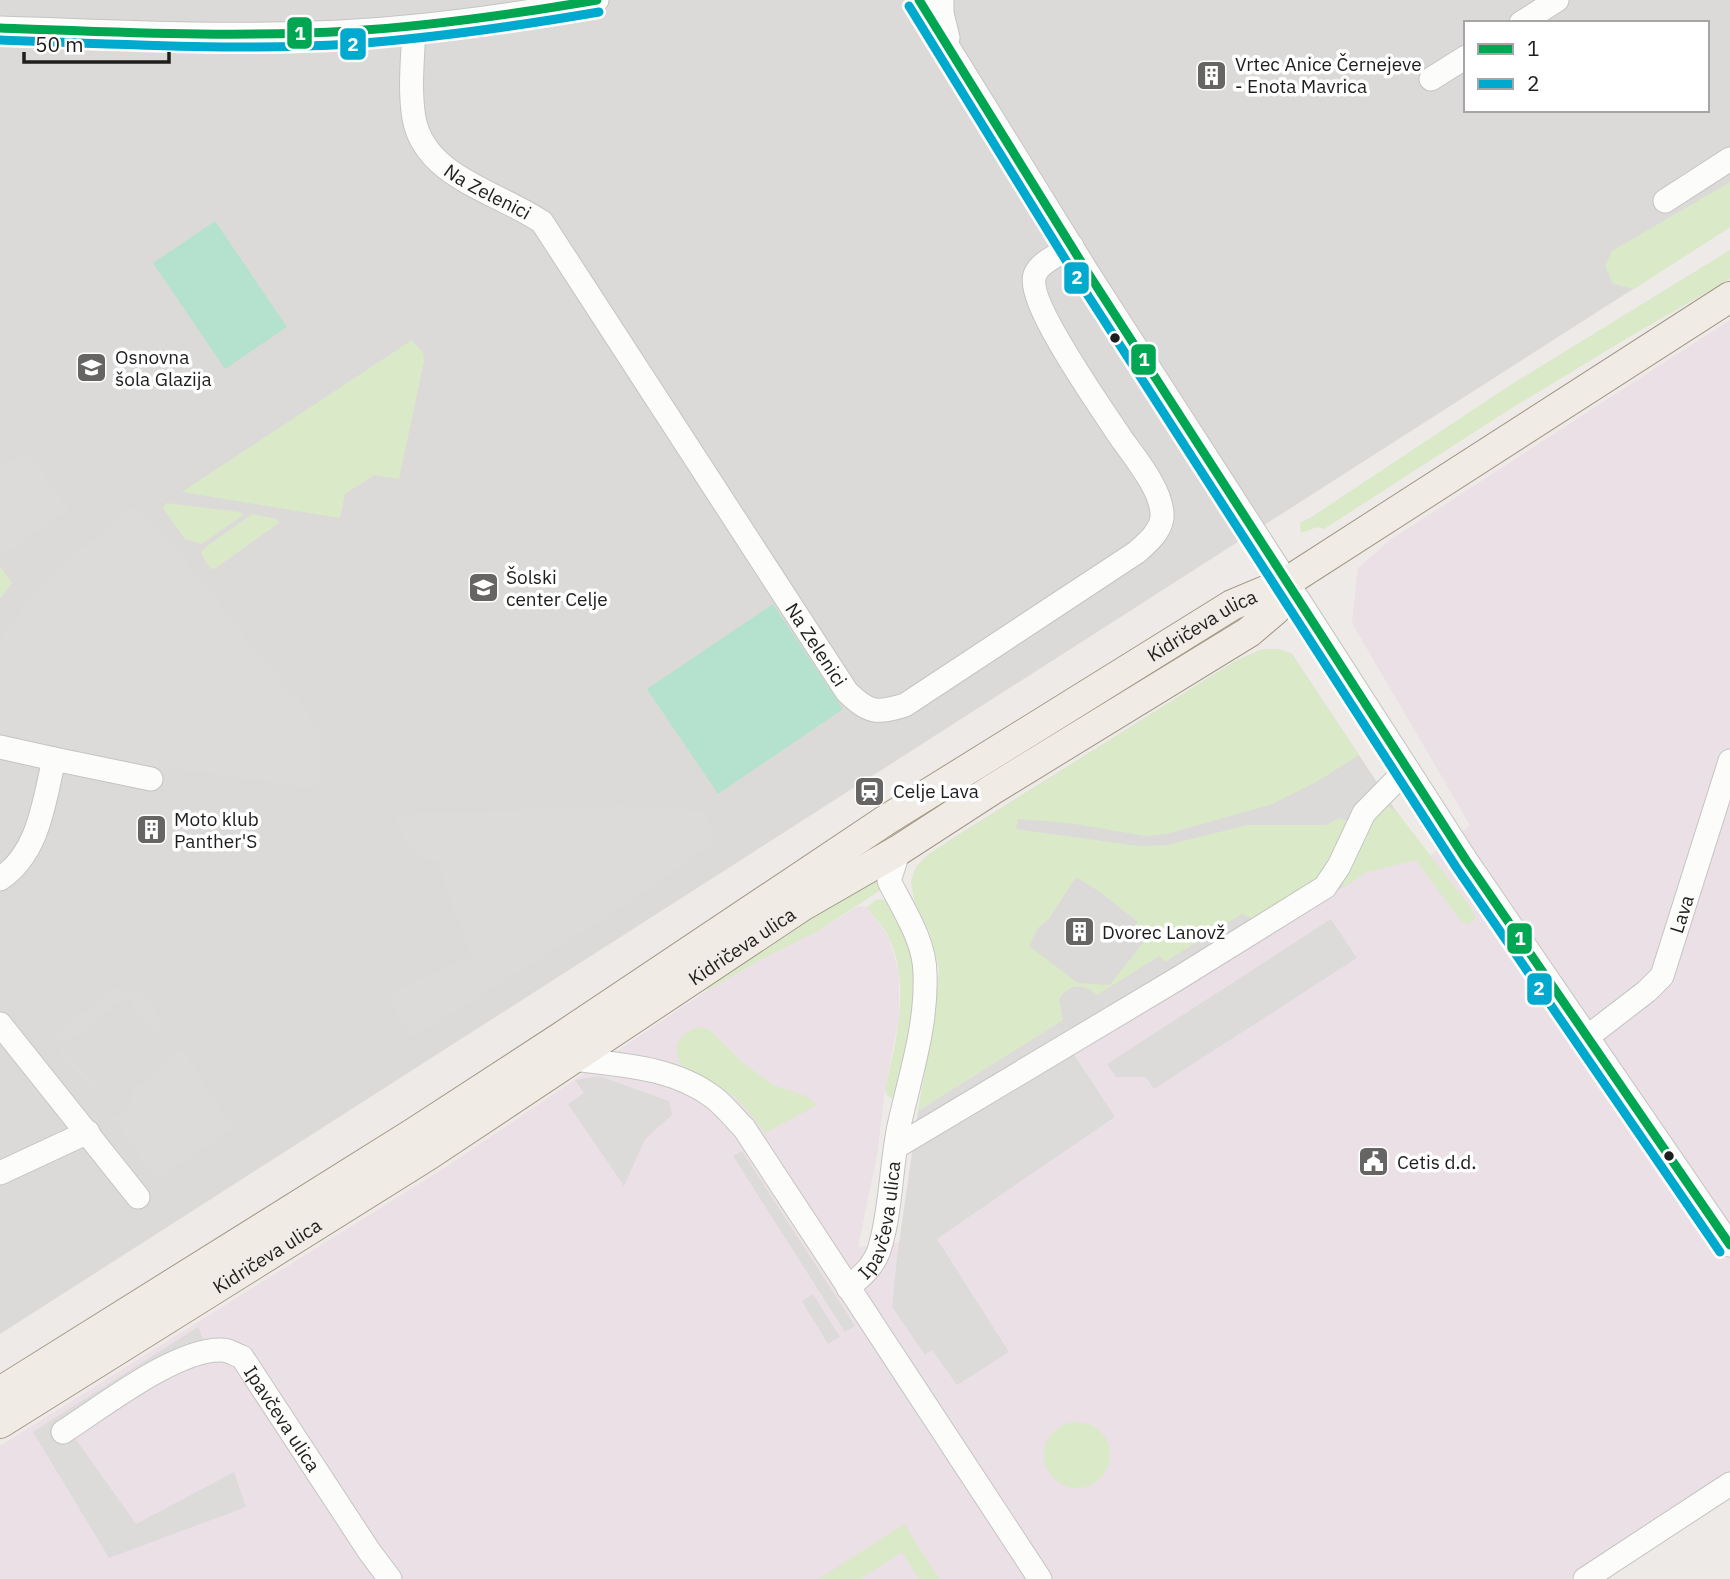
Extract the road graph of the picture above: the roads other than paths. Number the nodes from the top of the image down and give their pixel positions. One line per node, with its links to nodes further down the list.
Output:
1 (597, 0): 7 (street)
2 (919, 0): 8 (street)
3 (942, 0): 8 (street)
4 (1557, 0): 5 (street)
5 (1524, 21)
6 (0, 27): 7 (street)
7 (414, 27): 13 (street, Na Zelenici)
8 (952, 55): 13 (street)
9 (1464, 58): 10 (street)
10 (1431, 79)
11 (1730, 159): 12 (street)
12 (1665, 201)
13 (1072, 246): 15 (street)
14 (1730, 297): 15 (main road)
15 (1287, 582): 19 (street); 21 (main road, Kidričeva ulica); 32 (main road, Kidričeva ulica)
16 (0, 747): 17 (street)
17 (54, 759): 20 (street); 22 (street)
18 (1730, 761): 24 (street, Lava)
19 (1407, 769): 24 (street); 27 (street)
20 (151, 779)
21 (899, 850): 25 (main road, Kidričeva ulica); 27 (street, Ipavčeva ulica)
22 (0, 879)
23 (0, 1024): 26 (street)
24 (1586, 1038): 30 (street)
25 (573, 1059): 31 (street); 33 (main road, Kidričeva ulica)
26 (88, 1132): 28 (street); 29 (street)
27 (898, 1137): 31 (street, Ipavčeva ulica)
28 (0, 1173)
29 (138, 1197)
30 (1730, 1245)
31 (848, 1288): 37 (street, Ipavčeva ulica)
32 (0, 1392)
33 (0, 1423)
34 (63, 1432): 36 (street, Ipavčeva ulica)
35 (1730, 1484): 38 (street)
36 (390, 1579)
37 (1040, 1579)
38 (1585, 1579)

